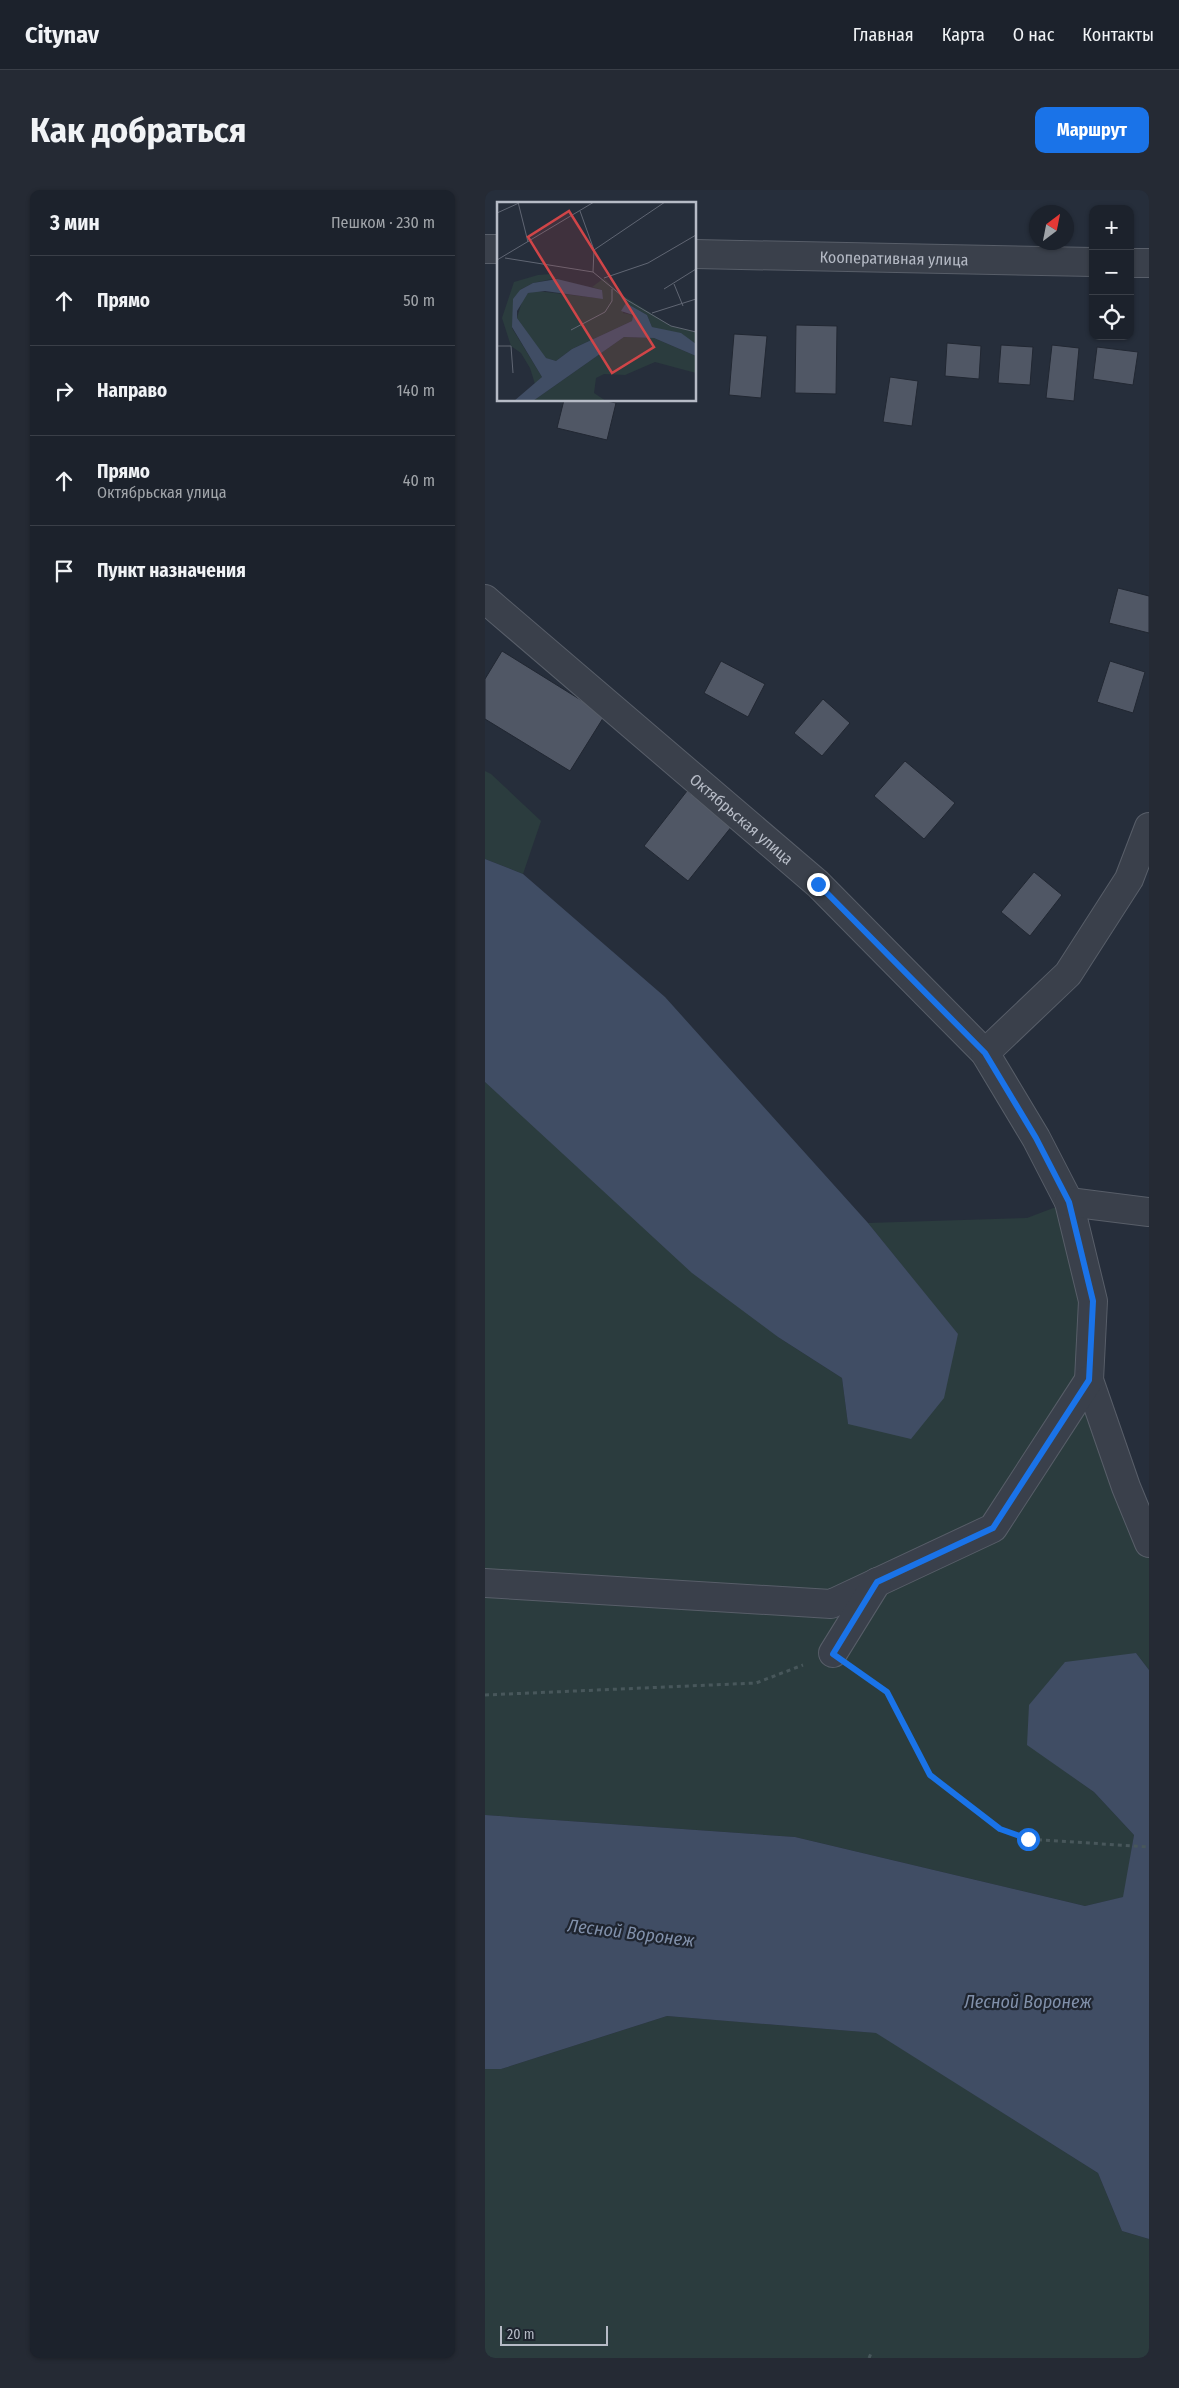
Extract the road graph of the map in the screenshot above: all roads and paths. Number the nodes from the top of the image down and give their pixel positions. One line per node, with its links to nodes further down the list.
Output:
1 (696, 254): 2 (street, Кооперативная улица)
2 (1089, 262)
3 (1134, 263): 4 (street)
4 (1149, 263)
5 (485, 599): 7 (street, Октябрьская улица)
6 (1149, 827): 7 (street)
7 (985, 1053): 8 (street, Октябрьская улица)
8 (1069, 1202): 9 (street); 10 (street, Октябрьская улица)
9 (1149, 1212)
10 (1089, 1380): 11 (street); 12 (street)
11 (1149, 1544)
12 (877, 1582): 13 (street); 14 (street)
13 (485, 1584)
14 (833, 1654): 15 (path); 16 (path)
15 (485, 1695)
16 (1149, 1847)
17 (871, 2351): 18 (path)
18 (869, 2358)

